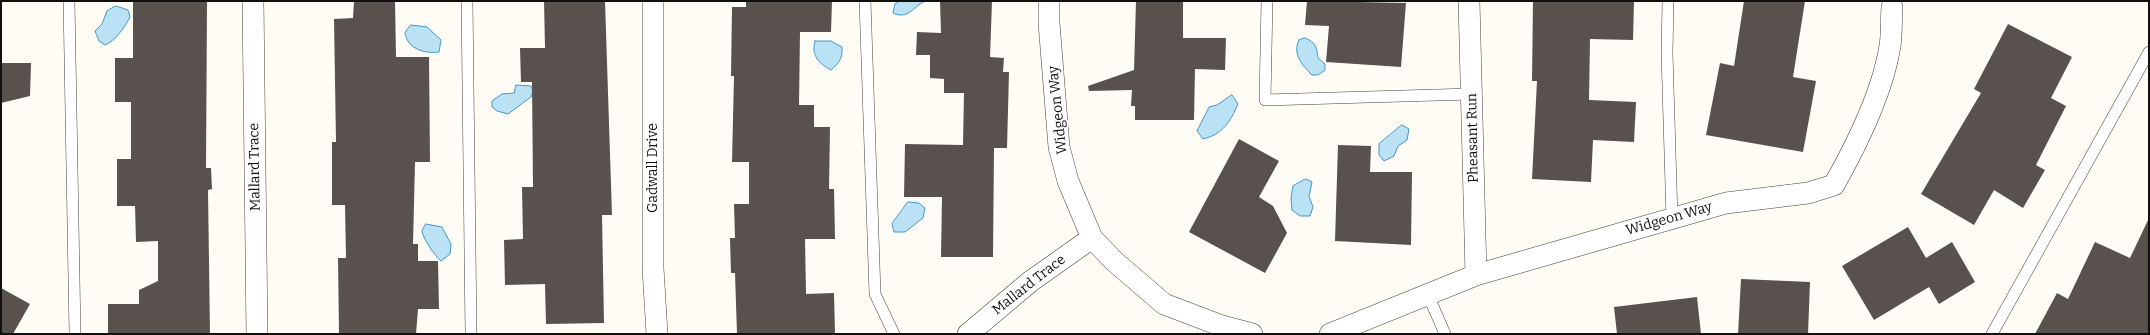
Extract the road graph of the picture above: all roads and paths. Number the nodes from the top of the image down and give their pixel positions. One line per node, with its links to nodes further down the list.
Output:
1 (69, 1): 17 (lane)
2 (252, 1): 18 (street, Mallard Trace)
3 (467, 1): 19 (lane)
4 (653, 1): 20 (street, Gadwall Drive)
5 (865, 1): 21 (lane)
6 (1049, 1): 14 (street, Widgeon Way)
7 (1267, 1): 12 (lane)
8 (1469, 1): 12 (street, Pheasant Run)
9 (1668, 1): 13 (lane)
10 (1892, 7): 13 (street, Widgeon Way)
11 (2149, 52): 26 (lane)
12 (1471, 94): 15 (street, Pheasant Run)
13 (1672, 219): 15 (street, Widgeon Way)
14 (1092, 238): 22 (street, Mallard Trace); 23 (street, Widgeon Way)
15 (1476, 275): 16 (street, Widgeon Way)
16 (1428, 295): 24 (street, Widgeon Way); 25 (lane)
17 (75, 334)
18 (257, 334)
19 (471, 334)
20 (657, 334)
21 (894, 334)
22 (968, 334)
23 (1252, 334)
24 (1330, 334)
25 (1445, 334)
26 (1992, 334)

